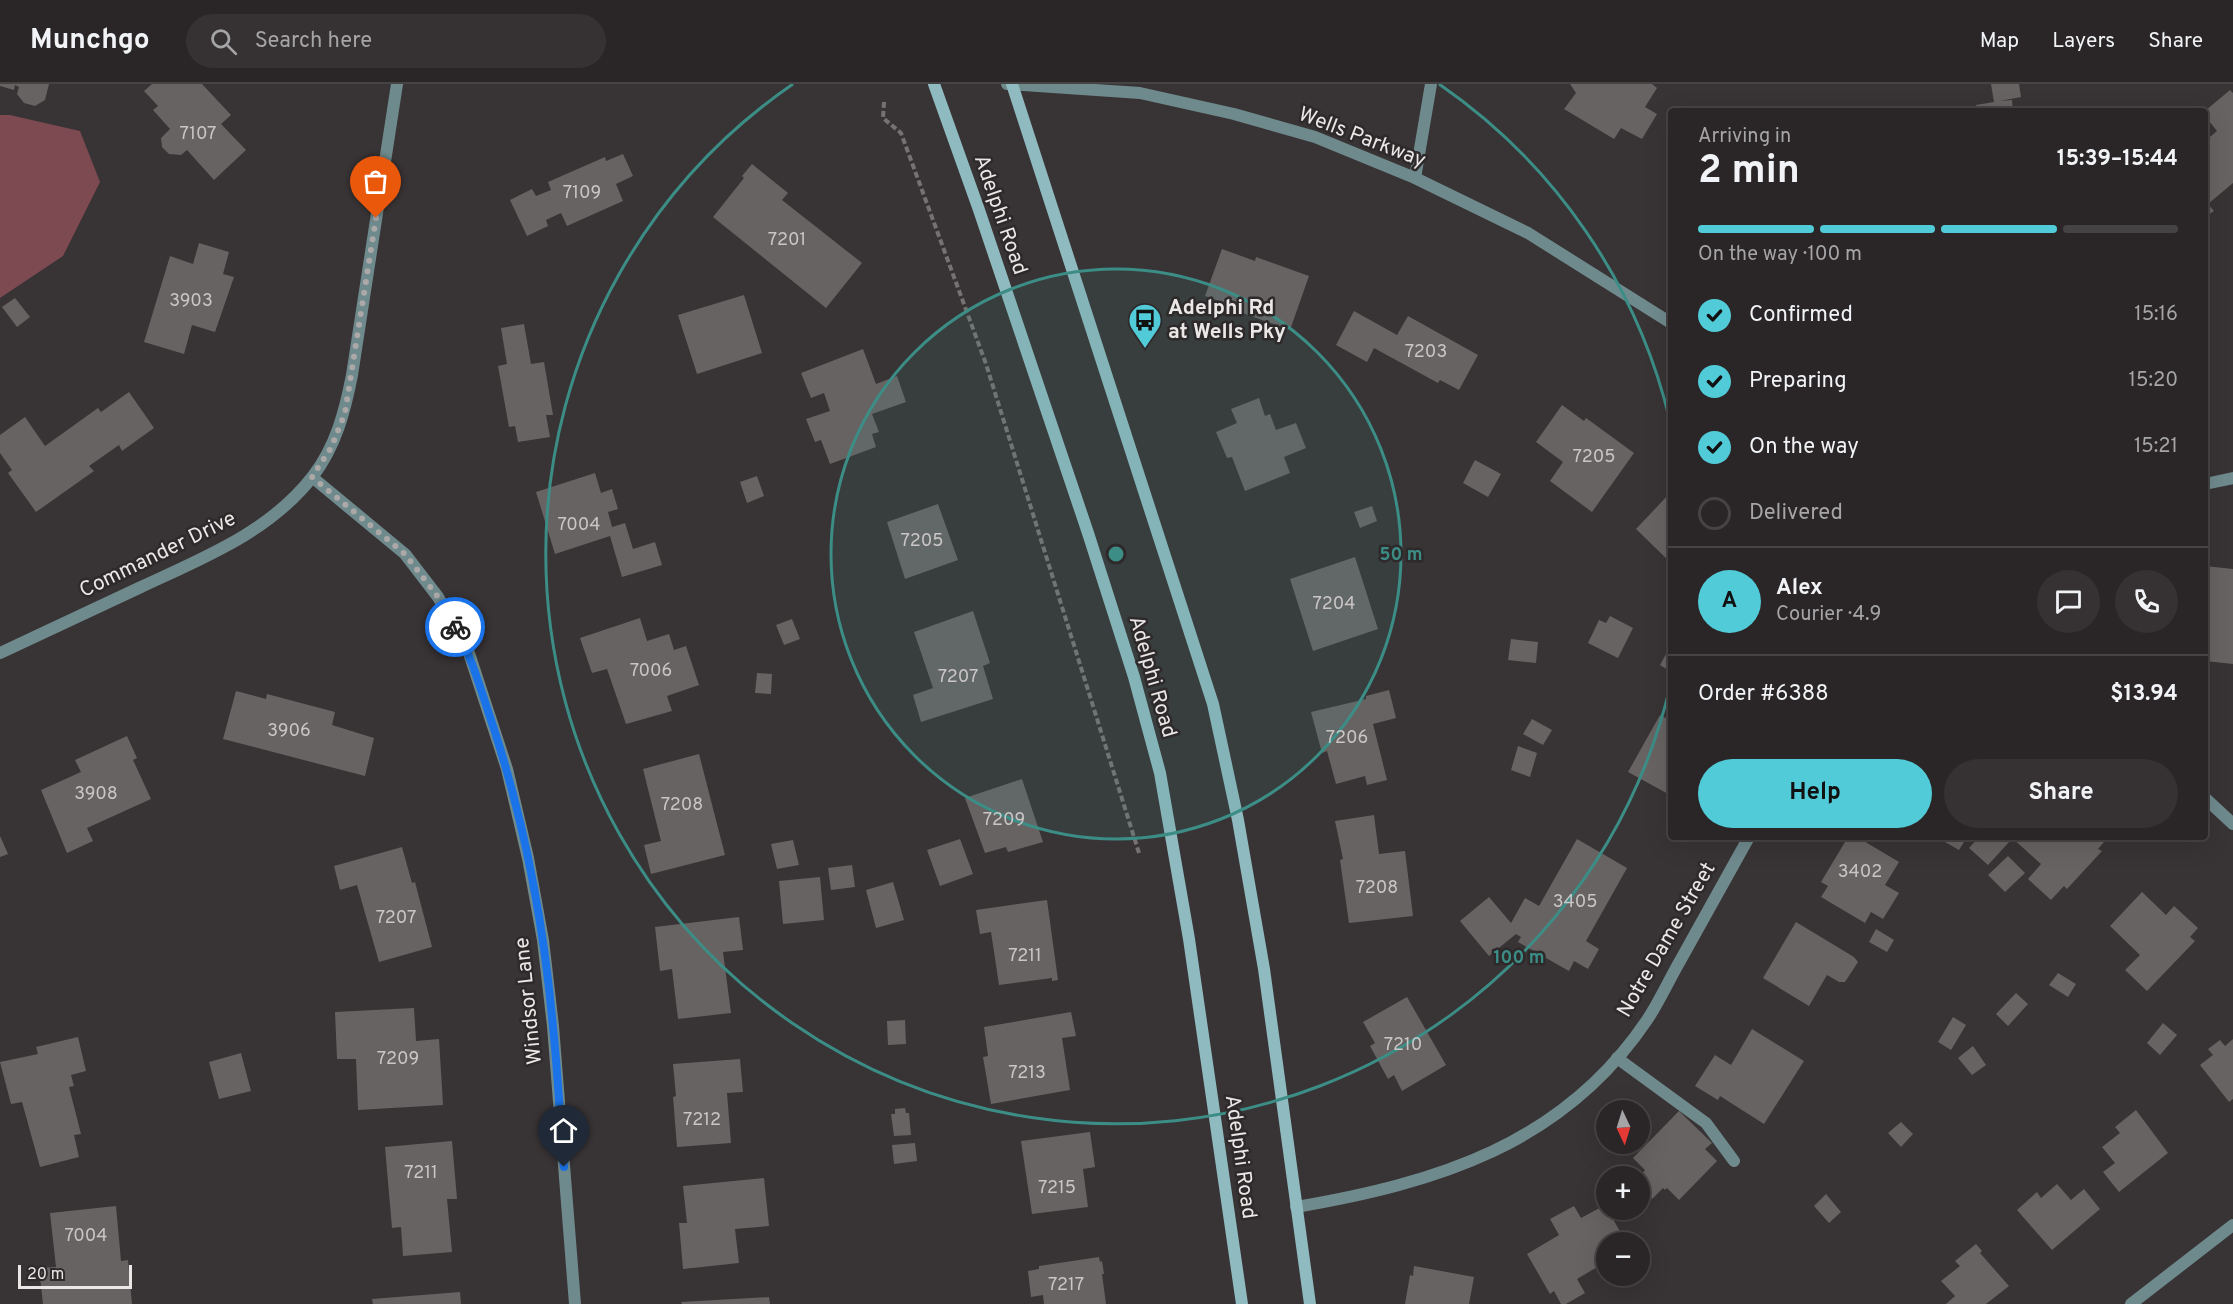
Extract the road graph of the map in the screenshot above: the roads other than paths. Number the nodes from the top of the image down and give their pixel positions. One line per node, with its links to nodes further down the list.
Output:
1 (397, 84): 8 (street, Commander Drive)
2 (934, 84): 20 (main road, Adelphi Road)
3 (1006, 84): 4 (street, Wells Parkway)
4 (1012, 84): 6 (street, Wells Parkway); 17 (main road)
5 (1431, 84): 6 (street)
6 (1415, 178): 7 (street, Wells Parkway)
7 (1668, 320)
8 (312, 477): 11 (street, Commander Drive); 19 (street, Windsor Lane)
9 (2233, 478): 10 (street)
10 (2208, 483)
11 (0, 652)
12 (2208, 801): 13 (street)
13 (2233, 824)
14 (1747, 840): 15 (street, Notre Dame Street)
15 (1617, 1058): 16 (street); 17 (street, Notre Dame Street)
16 (1734, 1161)
17 (1296, 1207): 21 (main road)
18 (2233, 1225): 22 (street)
19 (575, 1304)
20 (1242, 1304)
21 (1310, 1304)
22 (2131, 1304)

